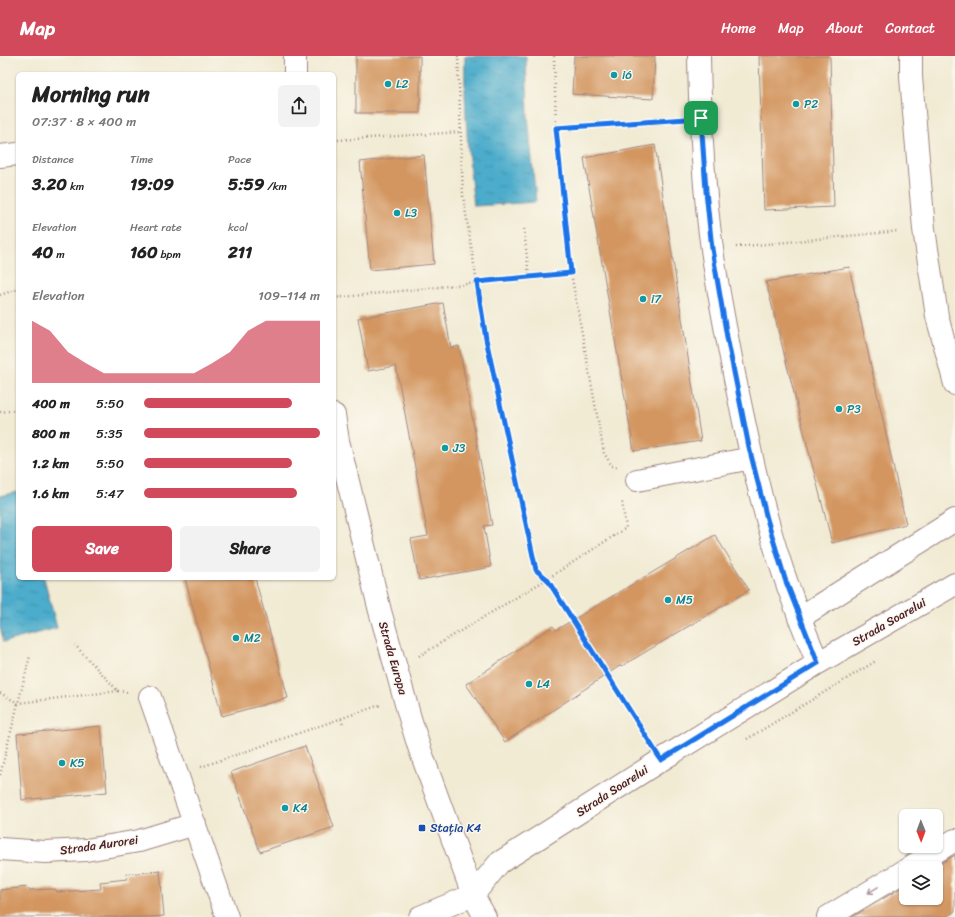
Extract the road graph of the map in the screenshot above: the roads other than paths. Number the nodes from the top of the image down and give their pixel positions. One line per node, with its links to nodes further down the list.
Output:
1 (295, 56): 4 (street)
2 (699, 56): 9 (street)
3 (911, 56): 7 (street)
4 (295, 72)
5 (16, 154): 6 (street)
6 (0, 156)
7 (955, 384)
8 (336, 428): 21 (street, Strada Europa)
9 (752, 458): 10 (street); 13 (street)
10 (630, 474)
11 (955, 520): 13 (street)
12 (955, 584): 14 (street, Strada Soarelui)
13 (799, 618): 14 (street)
14 (818, 663): 21 (street, Strada Soarelui)
15 (150, 697): 16 (street)
16 (195, 824): 18 (street, Strada Aurorei); 22 (street)
17 (955, 840): 19 (street)
18 (0, 849)
19 (920, 861)
20 (899, 874): 25 (street, one-way to 25)
21 (473, 894): 23 (street, Strada Soarelui); 24 (street, Strada Europa)
22 (227, 917)
23 (420, 917)
24 (485, 917)
25 (828, 917)

